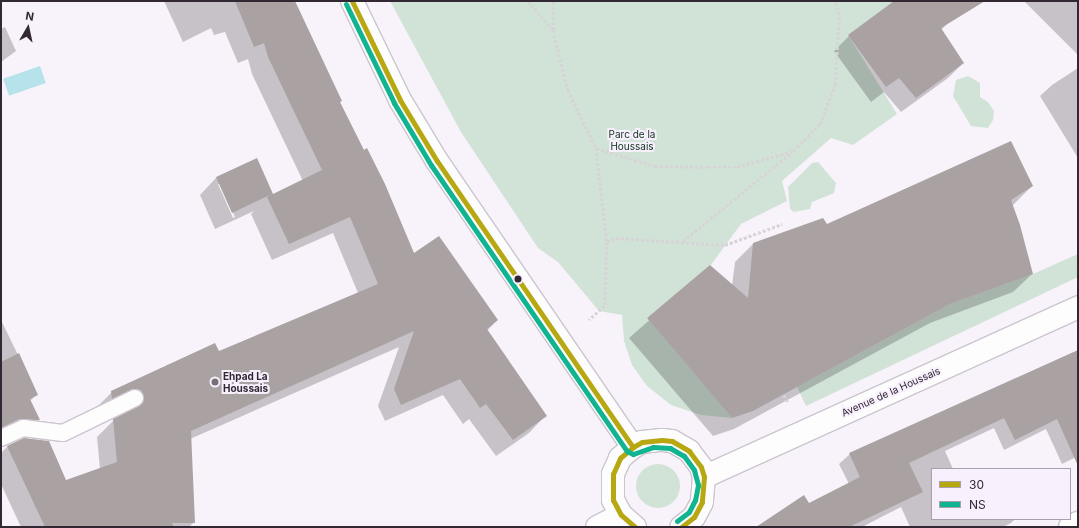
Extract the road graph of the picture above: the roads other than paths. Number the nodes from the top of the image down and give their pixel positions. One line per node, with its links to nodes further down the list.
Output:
1 (352, 1): 5 (street)
2 (1078, 307): 6 (street, Avenue de la Houssais)
3 (135, 398): 4 (lane)
4 (1, 438)
5 (633, 447): 6 (street); 7 (street)
6 (704, 477): 10 (street)
7 (628, 521): 9 (street)
8 (1078, 523): 11 (street)
9 (597, 527)
10 (681, 527)
11 (1070, 527)

